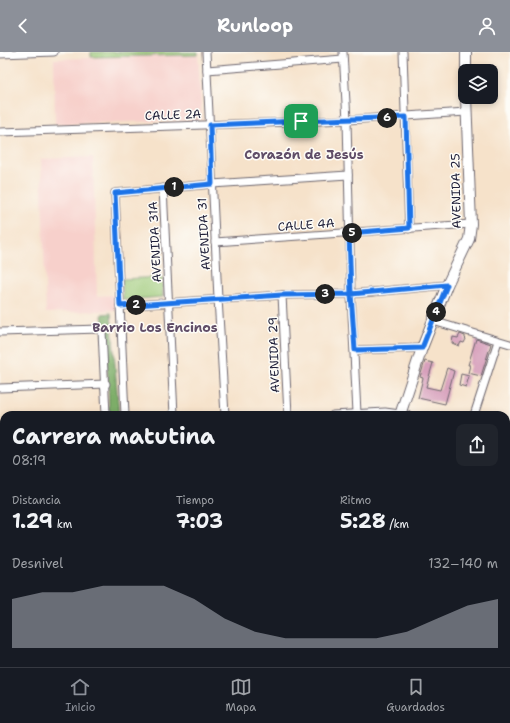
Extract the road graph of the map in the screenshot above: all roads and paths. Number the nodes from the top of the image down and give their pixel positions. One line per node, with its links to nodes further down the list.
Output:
1 (54, 52): 5 (street)
2 (206, 52): 8 (street, AVENIDA 31)
3 (403, 52): 11 (street)
4 (466, 52): 7 (street)
5 (0, 54)
6 (343, 55): 8 (street); 12 (street)
7 (466, 64)
8 (207, 70): 13 (street, AVENIDA 31)
9 (466, 104): 10 (street, AVENIDA 25)
10 (466, 112): 11 (street, CALLE 2A); 18 (street, AVENIDA 25)
11 (406, 117): 12 (street, CALLE 2A); 19 (street)
12 (346, 120): 13 (street, CALLE 2A); 15 (street)
13 (210, 125): 14 (street, CALLE 2A); 16 (street, AVENIDA 31)
14 (0, 132)
15 (348, 175): 16 (street); 20 (street)
16 (212, 184): 17 (street); 21 (street, AVENIDA 31)
17 (163, 188): 26 (street, AVENIDA 31A); 27 (street)
18 (471, 224): 19 (street, CALLE 4A); 22 (street, AVENIDA 25)
19 (409, 228): 20 (street, CALLE 4A)
20 (349, 233): 21 (street, CALLE 4A); 23 (street)
21 (215, 242): 25 (street, AVENIDA 31)
22 (447, 285): 23 (street); 28 (street, AVENIDA 25)
23 (351, 294): 24 (street); 33 (street)
24 (282, 295): 25 (street); 40 (street, AVENIDA 29)
25 (218, 298): 26 (street); 39 (street, AVENIDA 31)
26 (169, 302): 27 (street); 38 (street, AVENIDA 31A)
27 (120, 306): 37 (street)
28 (433, 321): 30 (street); 32 (street, AVENIDA 25)
29 (0, 332): 34 (street)
30 (498, 341): 31 (street); 43 (street)
31 (510, 344)
32 (422, 348): 33 (street); 42 (street, AVENIDA 25)
33 (355, 350): 41 (street)
34 (106, 384): 35 (street); 36 (street)
35 (0, 388)
36 (106, 411)
37 (125, 411)
38 (174, 411)
39 (225, 411)
40 (288, 411)
41 (357, 411)
42 (403, 411)
43 (475, 411)
44 (0, 435): 45 (street)
45 (0, 439)

